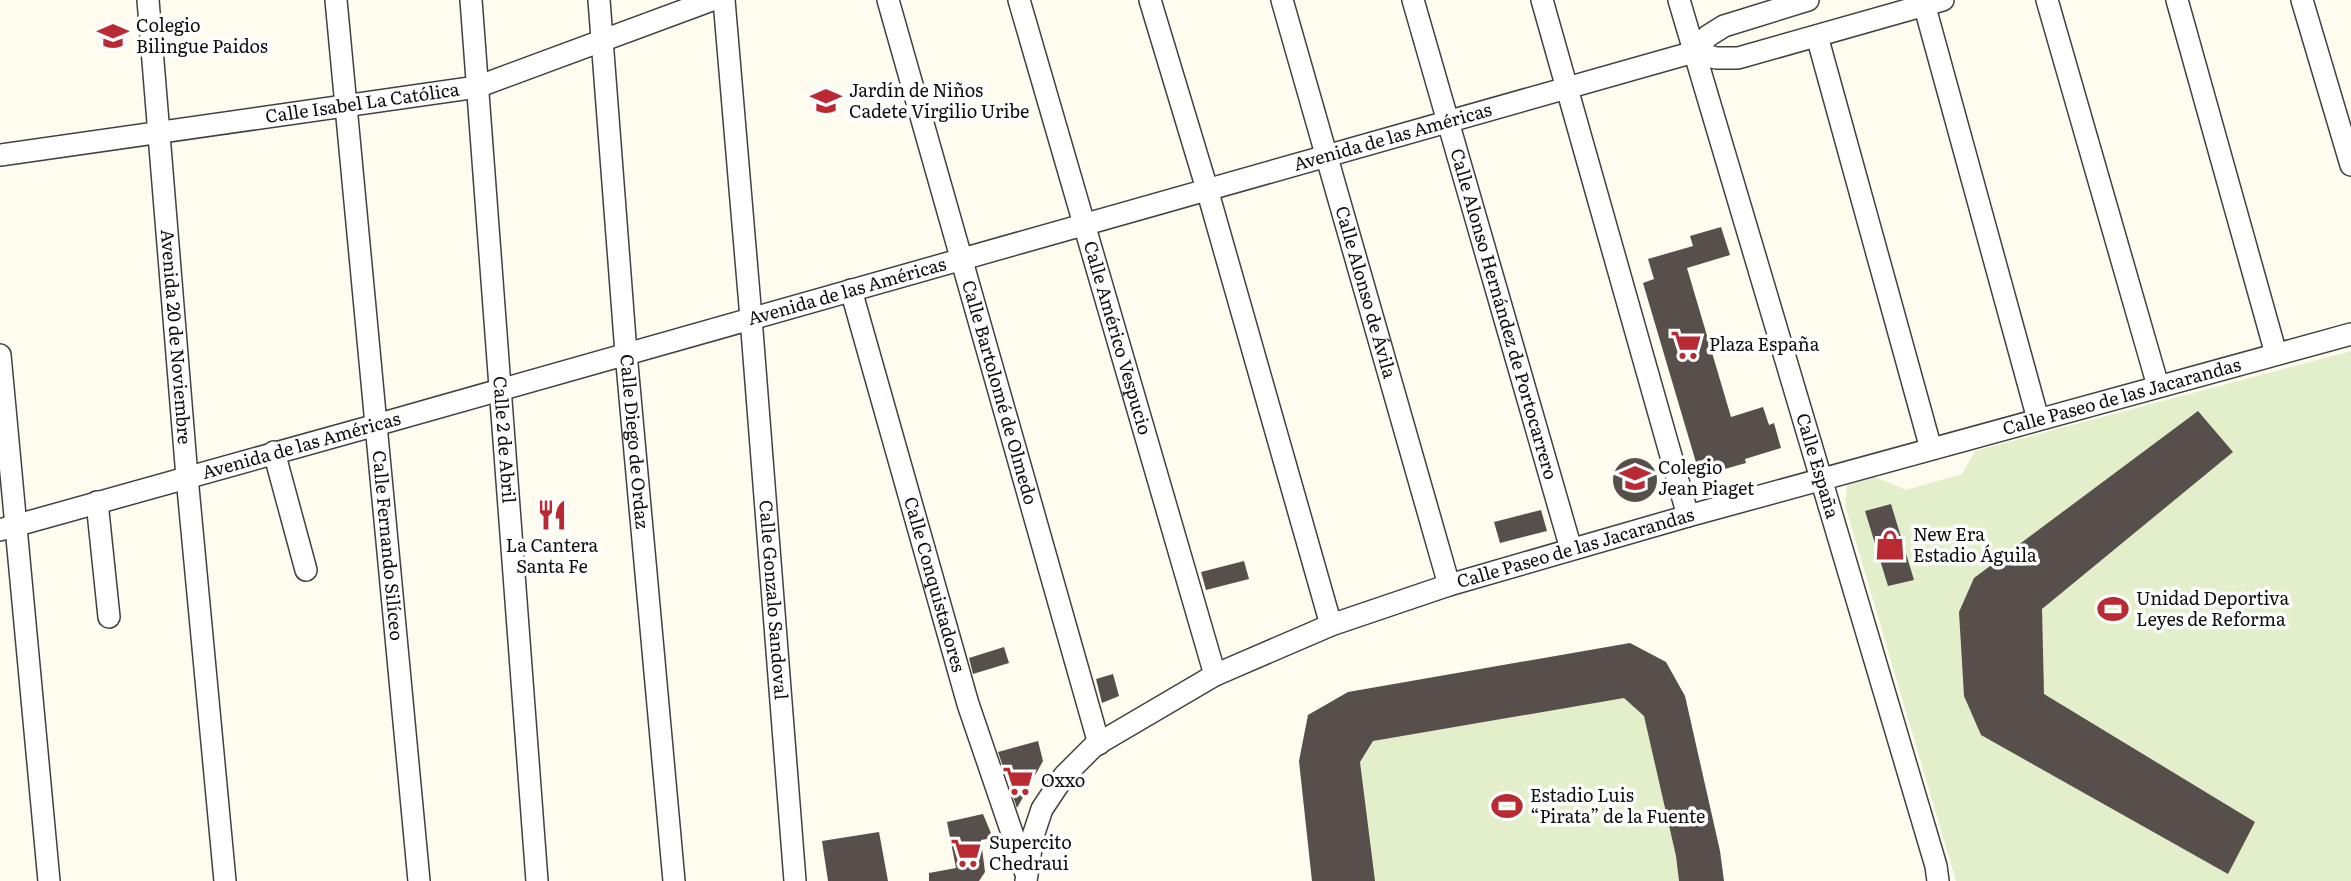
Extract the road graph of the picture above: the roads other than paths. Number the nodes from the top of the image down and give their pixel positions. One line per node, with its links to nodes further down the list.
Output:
1 (148, 0): 26 (street, Avenida 20 de Noviembre)
2 (336, 0): 24 (street, Calle Fernando Silíceo)
3 (471, 0): 22 (street, Calle 2 de Abril)
4 (599, 0): 20 (street, Calle Diego de Ordaz)
5 (712, 0): 20 (street, Calle Isabel La Católica)
6 (724, 0): 34 (street, Calle Gonzalo Sandoval)
7 (888, 0): 32 (street, Calle Bartolomé de Olmedo)
8 (1019, 0): 31 (street, Calle Américo Vespucio)
9 (1150, 0): 30 (street)
10 (1282, 0): 28 (street, Calle Alonso de Ávila)
11 (1413, 0): 25 (street, Calle Alonso Hernández de Portocarrero)
12 (1542, 0): 23 (street)
13 (1679, 0): 21 (street, Calle España)
14 (1807, 0): 21 (street, Avenida de las Américas)
15 (2047, 0): 39 (street)
16 (2178, 0): 37 (street)
17 (2302, 0): 29 (street)
18 (1930, 2): 19 (street, Avenida de las Américas); 41 (street)
19 (1816, 36): 21 (street, Avenida de las Américas); 43 (street)
20 (601, 41): 22 (street, Calle Isabel La Católica); 36 (street, Calle Diego de Ordaz)
21 (1694, 52): 23 (street, Avenida de las Américas); 46 (street, Calle España)
22 (477, 87): 24 (street, Calle Isabel La Católica); 40 (street, Calle 2 de Abril)
23 (1567, 88): 25 (street, Avenida de las Américas); 48 (street)
24 (346, 106): 26 (street, Calle Isabel La Católica); 42 (street, Calle Fernando Silíceo)
25 (1448, 121): 28 (street, Avenida de las Américas); 50 (street, Calle Alonso Hernández de Portocarrero)
26 (158, 133): 27 (street, Calle Isabel La Católica); 45 (street, Avenida 20 de Noviembre)
27 (0, 155)
28 (1327, 156): 30 (street, Avenida de las Américas); 52 (street, Calle Alonso de Ávila)
29 (2351, 165)
30 (1207, 189): 31 (street, Avenida de las Américas); 54 (street)
31 (1083, 224): 32 (street, Avenida de las Américas); 55 (street, Calle Américo Vespucio)
32 (960, 259): 33 (street, Avenida de las Américas); 56 (street, Calle Bartolomé de Olmedo)
33 (851, 290): 34 (street, Avenida de las Américas); 57 (street, Calle Conquistadores)
34 (751, 318): 36 (street, Avenida de las Américas); 63 (street, Calle Gonzalo Sandoval)
35 (2351, 334): 37 (street, Calle Paseo de las Jacarandas)
36 (626, 353): 40 (street, Avenida de las Américas); 62 (street, Calle Diego de Ordaz)
37 (2276, 354): 39 (street, Calle Paseo de las Jacarandas)
38 (0, 355): 49 (street)
39 (2158, 386): 41 (street, Calle Paseo de las Jacarandas)
40 (501, 389): 42 (street, Avenida de las Américas); 61 (street, Calle 2 de Abril)
41 (2038, 419): 43 (street, Calle Paseo de las Jacarandas)
42 (376, 425): 44 (street, Avenida de las Américas); 60 (street, Calle Fernando Silíceo)
43 (1931, 449): 46 (street, Calle Paseo de las Jacarandas)
44 (274, 453): 45 (street, Avenida de las Américas); 51 (street)
45 (187, 477): 47 (street, Avenida de las Américas); 59 (street, Avenida 20 de Noviembre)
46 (1821, 481): 48 (street, Calle Paseo de las Jacarandas); 64 (street, Calle España)
47 (97, 502): 49 (street, Avenida de las Américas); 53 (street)
48 (1688, 516): 50 (street, Calle Paseo de las Jacarandas)
49 (8, 528): 58 (street)
50 (1571, 549): 52 (street, Calle Paseo de las Jacarandas)
51 (306, 570)
52 (1449, 585): 54 (street, Calle Paseo de las Jacarandas)
53 (109, 617)
54 (1331, 625): 55 (street, Calle Paseo de las Jacarandas)
55 (1215, 675): 56 (street, Calle Paseo de las Jacarandas)
56 (1099, 744): 57 (street, Calle Paseo de las Jacarandas)
57 (1026, 879)
58 (49, 881)
59 (225, 881)
60 (419, 881)
61 (537, 881)
62 (674, 881)
63 (795, 881)
64 (1938, 881)

